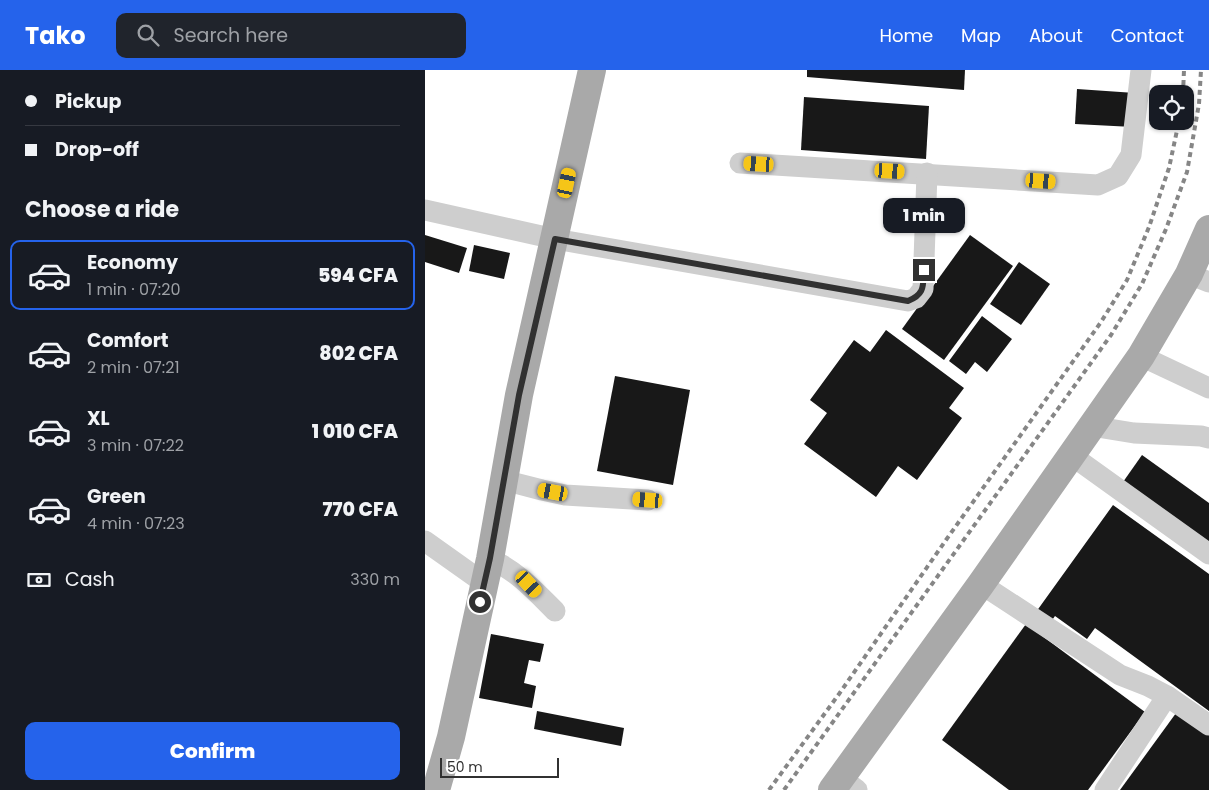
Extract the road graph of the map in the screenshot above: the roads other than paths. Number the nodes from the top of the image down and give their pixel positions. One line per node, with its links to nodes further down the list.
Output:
1 (592, 70): 7 (main road)
2 (1141, 70): 4 (street)
3 (740, 163): 4 (street)
4 (927, 173): 7 (street)
5 (425, 210): 7 (street)
6 (1209, 229): 8 (main road)
7 (555, 239): 14 (main road)
8 (1199, 278): 9 (main road)
9 (1141, 356): 10 (street); 11 (main road)
10 (1209, 388)
11 (1091, 426): 12 (street); 13 (main road)
12 (1209, 438)
13 (1071, 455): 17 (street); 19 (main road)
14 (503, 480): 15 (street); 18 (main road)
15 (648, 500)
16 (425, 541): 18 (street)
17 (1209, 554)
18 (487, 571): 20 (street); 24 (main road)
19 (981, 584): 21 (street); 23 (main road)
20 (555, 611)
21 (1167, 696): 22 (street); 25 (street)
22 (1209, 725)
23 (843, 786)
24 (436, 790)
25 (1105, 790)

